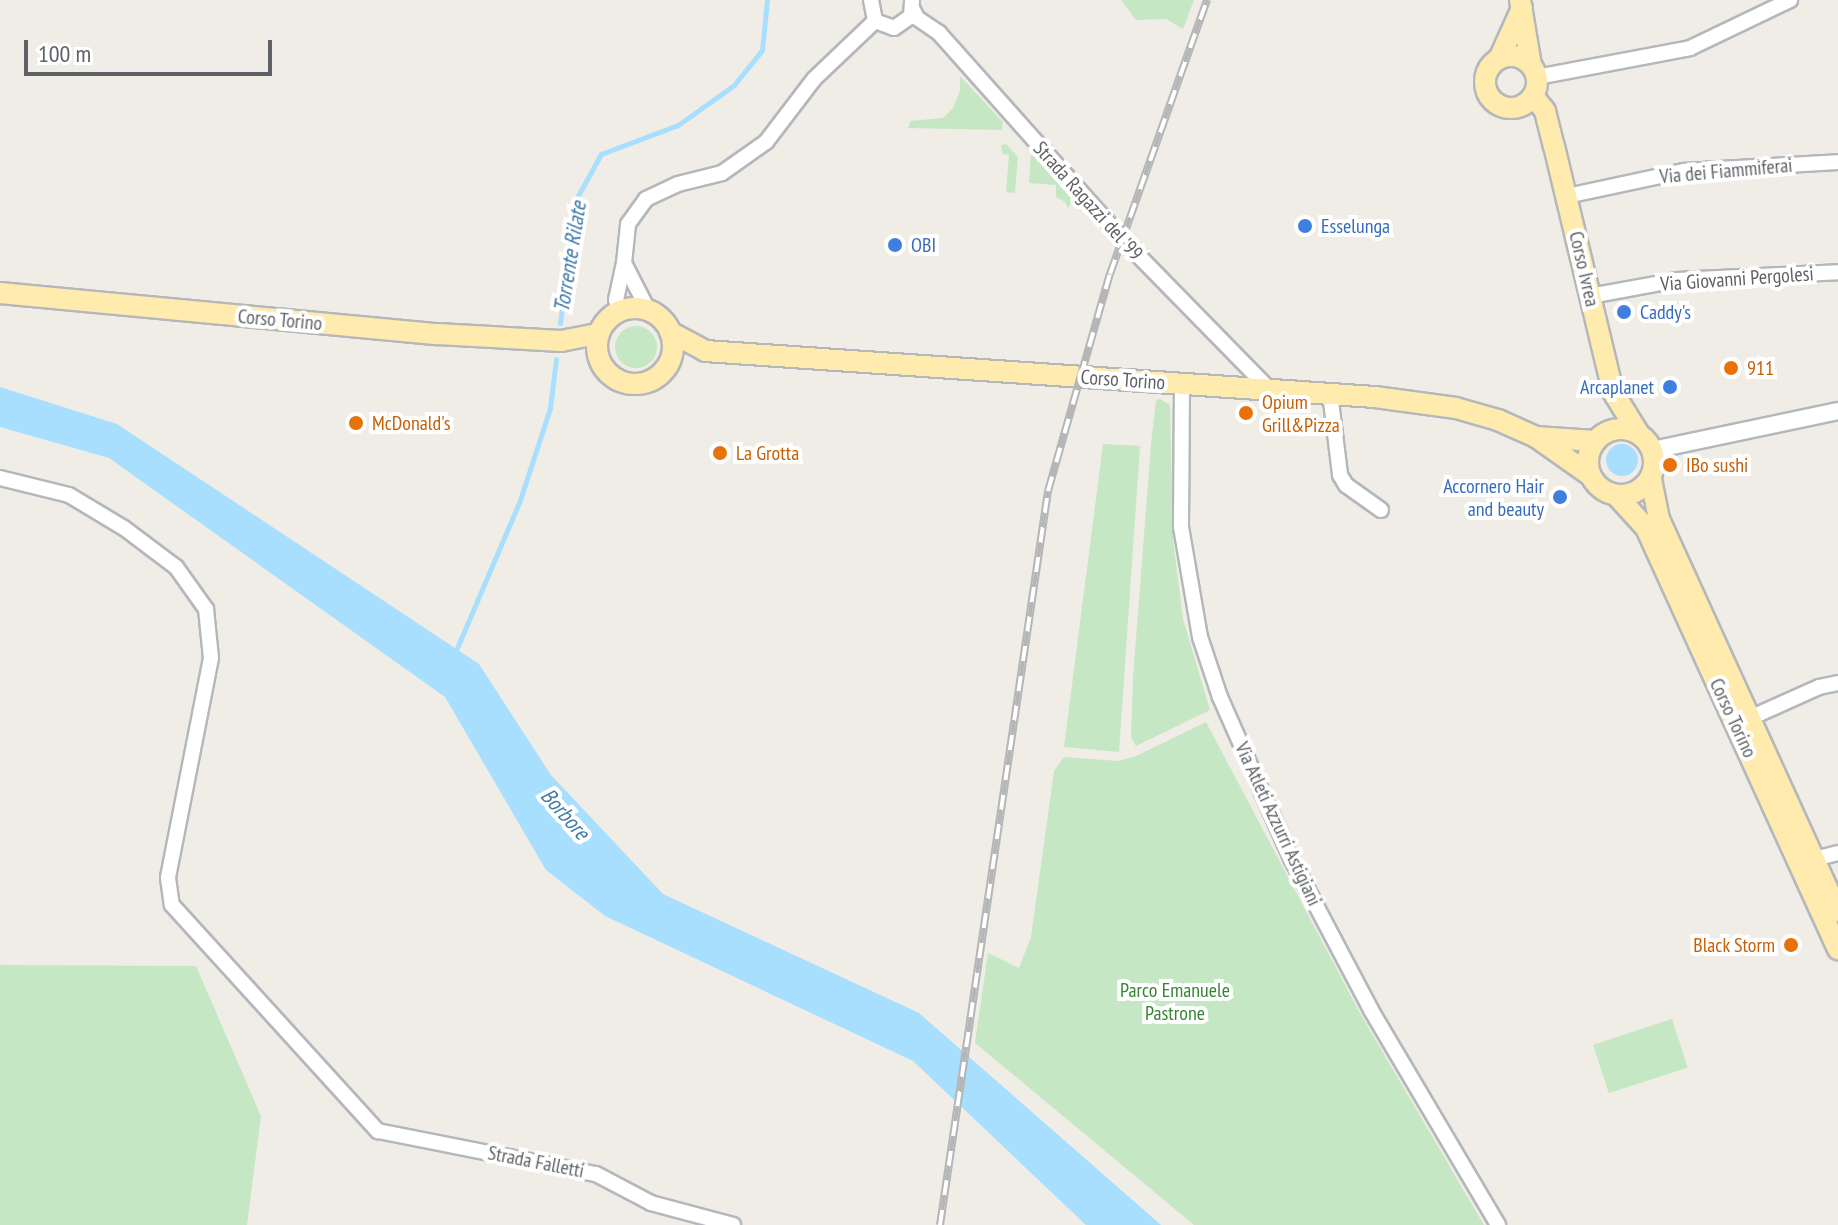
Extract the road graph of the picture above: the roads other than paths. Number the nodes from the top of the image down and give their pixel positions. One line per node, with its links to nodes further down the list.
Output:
1 (871, 0): 5 (street)
2 (1790, 0): 7 (street)
3 (1521, 4): 6 (main road, Corso Ivrea); 7 (main road, Corso Ivrea)
4 (912, 5): 5 (street); 23 (street, Strada Ragazzi del '99)
5 (875, 21): 10 (street)
6 (1499, 59): 7 (main road); 7 (main road, Corso Ivrea)
7 (1530, 86): 9 (main road, Corso Ivrea)
8 (1838, 162): 9 (street, Via dei Fiammiferai)
9 (1567, 196): 13 (main road, Corso Ivrea)
10 (624, 263): 14 (street); 15 (street)
11 (1838, 272): 13 (street, Via Giovanni Pergolesi)
12 (0, 293): 18 (main road, Corso Torino)
13 (1590, 296): 24 (main road, Corso Ivrea)
14 (648, 310): 15 (main road); 16 (main road, Corso Torino)
15 (620, 311): 17 (main road)
16 (670, 332): 19 (main road, Corso Torino); 21 (main road)
17 (598, 334): 18 (main road, Corso Torino); 20 (main road)
18 (561, 341): 20 (main road, Corso Torino)
19 (705, 351): 21 (main road, Corso Torino); 22 (main road, Corso Torino)
20 (600, 360): 21 (main road, Corso Torino)
21 (668, 364)
22 (1182, 384): 23 (main road, Corso Torino); 43 (street, Via Atleti Azzurri Astigiani)
23 (1269, 389): 25 (main road, Corso Torino)
24 (1613, 392): 27 (main road, Corso Ivrea); 28 (main road, Corso Ivrea)
25 (1330, 393): 29 (main road, Corso Torino); 35 (street)
26 (1838, 411): 30 (street)
27 (1639, 434): 28 (main road); 30 (main road)
28 (1602, 436): 29 (main road, Corso Torino); 31 (main road)
29 (1536, 437): 31 (main road, Corso Torino)
30 (1653, 450): 33 (main road)
31 (1590, 475): 34 (main road)
32 (0, 478): 42 (street, Strada Falletti)
33 (1651, 479): 34 (main road); 37 (main road, Corso Torino)
34 (1616, 495): 41 (main road, Corso Torino)
35 (1381, 510)
36 (1838, 683): 37 (street)
37 (1750, 718): 39 (main road, Corso Torino)
38 (1838, 853): 39 (street)
39 (1814, 859): 40 (main road, Corso Torino)
40 (1838, 911)
41 (1838, 949)
42 (733, 1225)
43 (1498, 1225)

